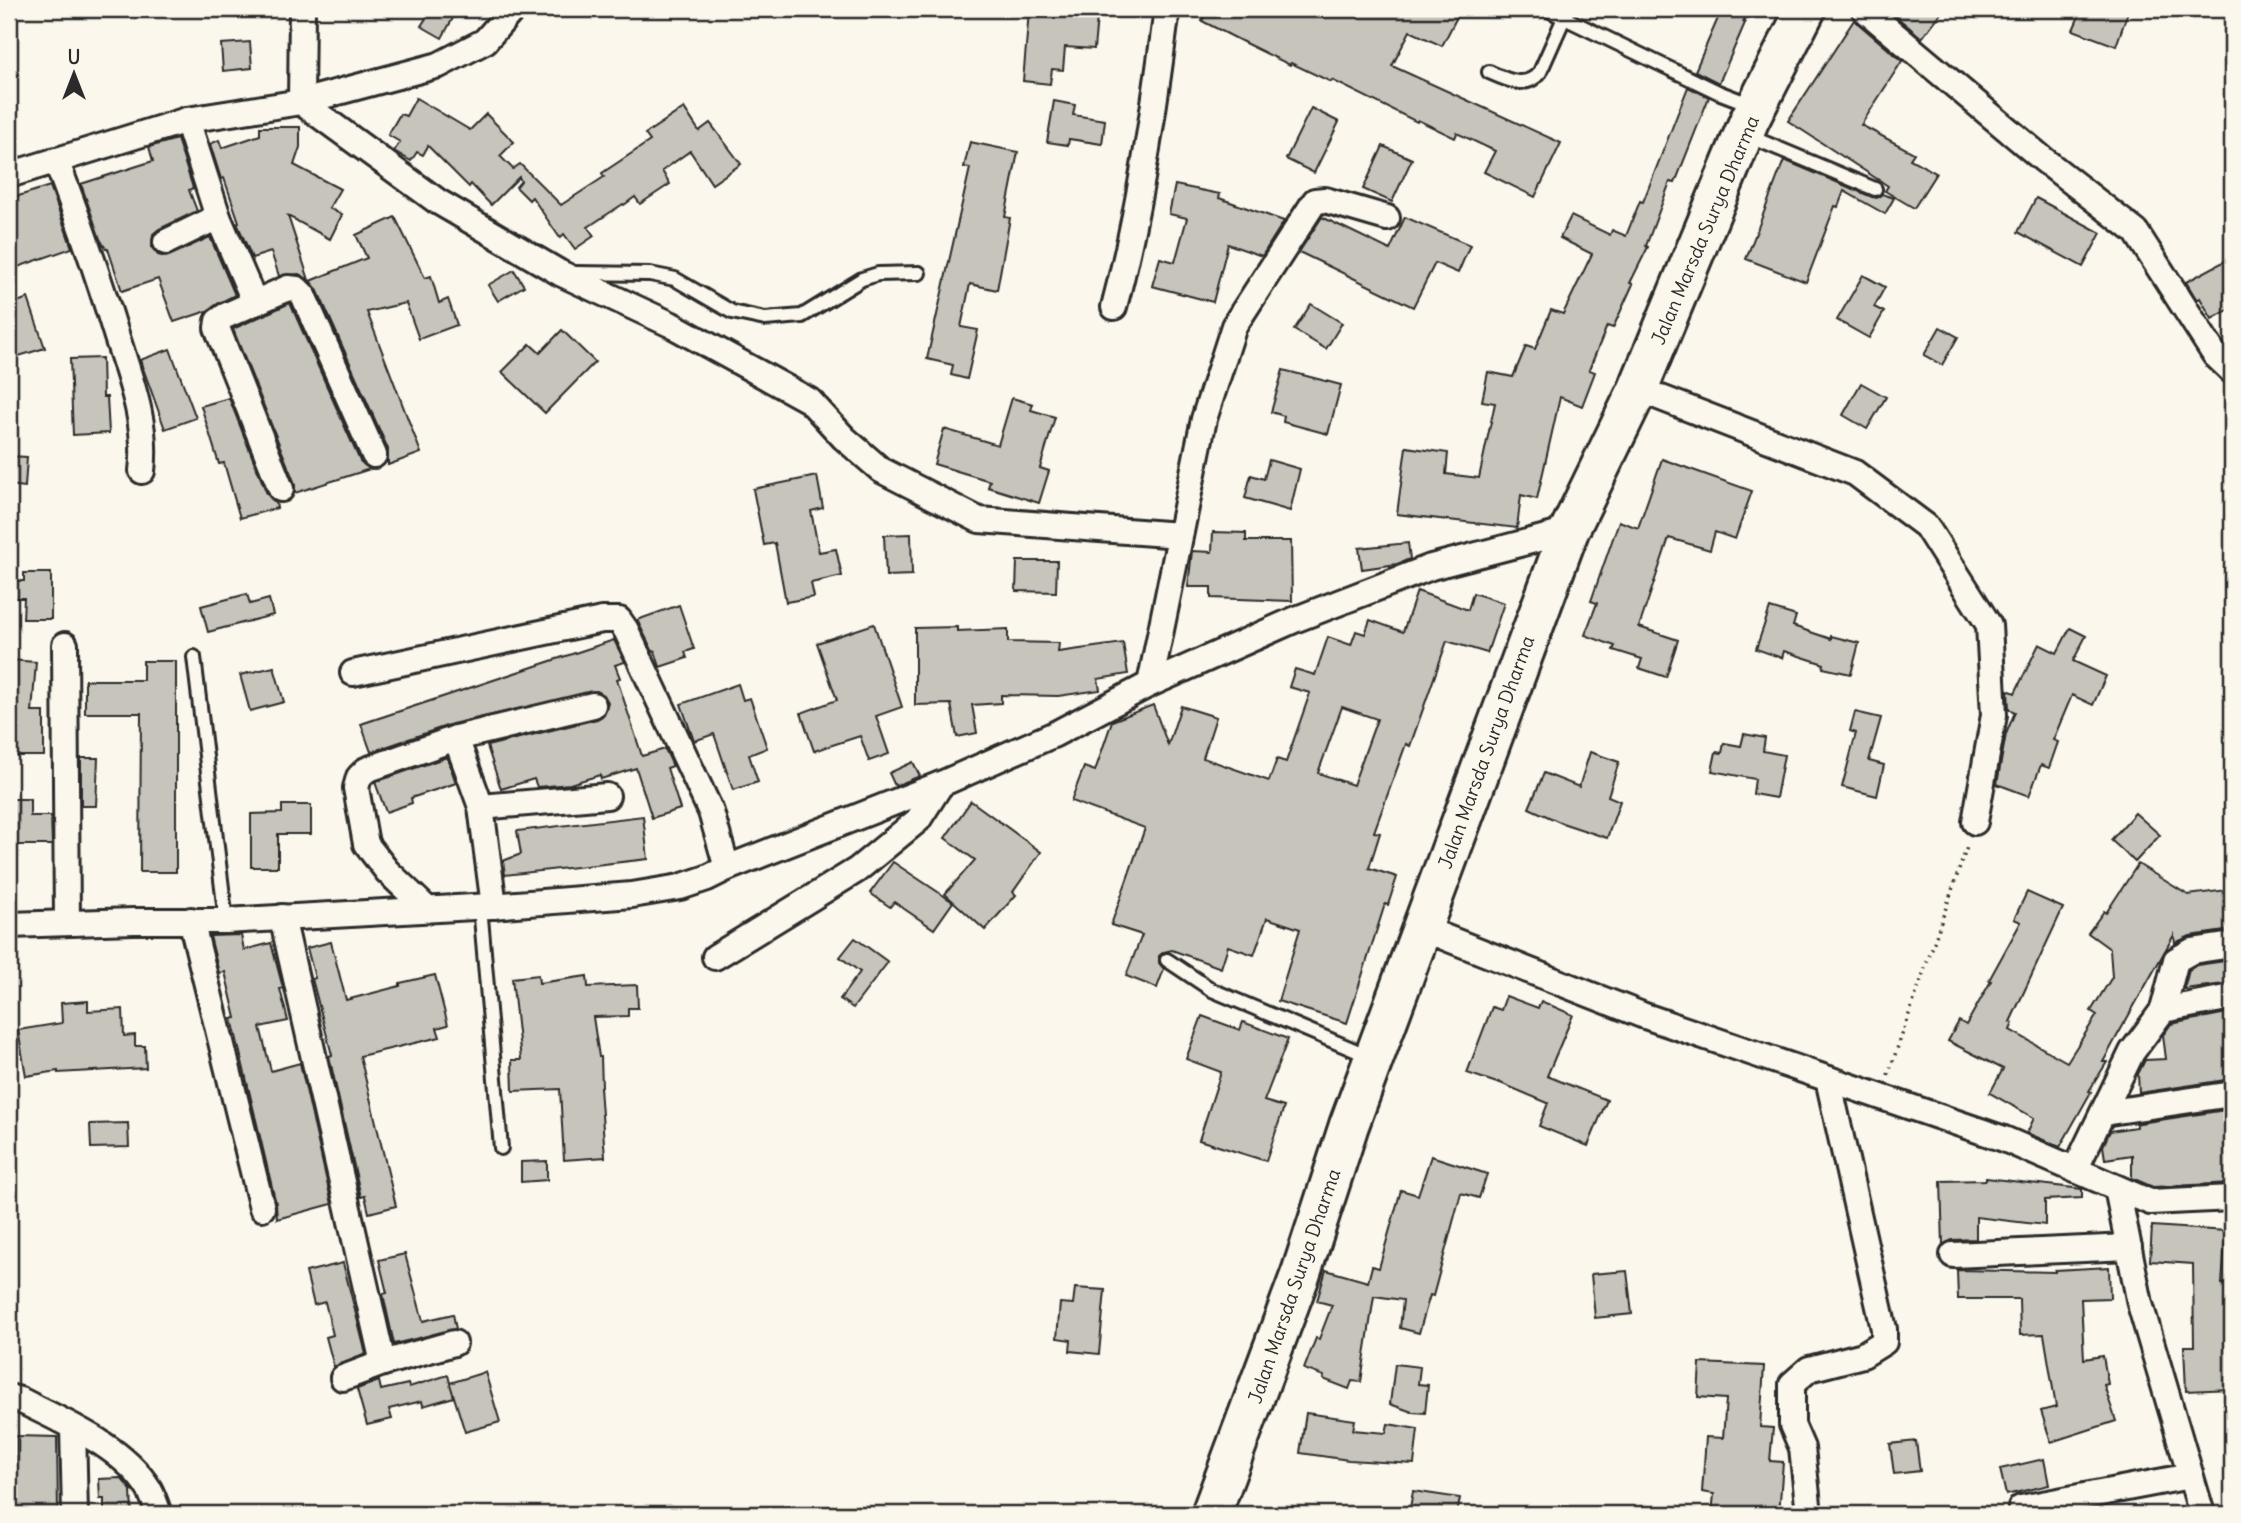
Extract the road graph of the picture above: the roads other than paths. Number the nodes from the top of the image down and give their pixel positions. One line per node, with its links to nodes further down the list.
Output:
1 (302, 9): 9 (street)
2 (513, 9): 9 (street)
3 (1167, 9): 21 (street)
4 (1546, 9): 7 (lane)
5 (1806, 9): 11 (highway, Jalan Marsda Surya Dharma)
6 (1864, 9): 22 (street)
7 (1566, 13): 8 (lane); 11 (lane)
8 (1489, 72)
9 (301, 102): 10 (street); 18 (street)
10 (187, 120): 12 (street); 15 (street)
11 (1750, 120): 14 (lane); 23 (highway, Jalan Marsda Surya Dharma)
12 (56, 160): 13 (street); 25 (street)
13 (9, 174)
14 (1875, 189)
15 (218, 217): 17 (street); 20 (street)
16 (1387, 218): 28 (street)
17 (166, 242)
18 (560, 272): 19 (lane); 28 (street)
19 (919, 272)
20 (255, 303): 24 (street); 26 (street)
21 (1114, 307)
22 (2232, 371)
23 (1638, 389): 27 (highway, Jalan Marsda Surya Dharma); 38 (street)
24 (374, 455)
25 (142, 471)
26 (281, 489)
27 (1569, 531): 32 (street); 47 (highway, Jalan Marsda Surya Dharma)
28 (1180, 535): 32 (street)
29 (65, 645): 45 (street)
30 (194, 657): 44 (lane)
31 (353, 673): 39 (street)
32 (1150, 684): 35 (street)
33 (593, 705): 34 (street)
34 (456, 738): 37 (street); 41 (street)
35 (941, 784): 39 (street); 49 (street)
36 (607, 796): 37 (street)
37 (481, 807): 40 (street)
38 (1975, 822)
39 (727, 867): 40 (street)
40 (487, 906): 41 (street); 57 (lane)
41 (427, 909): 42 (street)
42 (282, 917): 44 (street); 65 (street)
43 (191, 920): 44 (street); 45 (street); 61 (street)
44 (226, 921)
45 (67, 923): 46 (street)
46 (9, 925)
47 (1421, 928): 53 (highway, Jalan Marsda Surya Dharma); 54 (street)
48 (2232, 945): 52 (street)
49 (715, 957)
50 (1167, 960): 53 (lane)
51 (2232, 997): 52 (street)
52 (2164, 1010): 56 (street)
53 (1375, 1059): 73 (highway, Jalan Marsda Surya Dharma)
54 (1828, 1079): 58 (street); 74 (street)
55 (2232, 1094): 56 (street)
56 (2103, 1113): 58 (street)
57 (502, 1148)
58 (2075, 1170): 59 (street)
59 (2117, 1188): 60 (street); 62 (street)
60 (2232, 1198)
61 (262, 1208)
62 (2129, 1247): 63 (street); 69 (street)
63 (1953, 1255)
64 (454, 1343): 65 (street)
65 (383, 1363): 66 (street)
66 (343, 1378)
67 (9, 1397): 68 (street)
68 (73, 1427): 71 (street); 72 (street)
69 (2190, 1476): 70 (street); 75 (street)
70 (2021, 1508)
71 (75, 1514)
72 (159, 1514)
73 (1212, 1514)
74 (1809, 1514)
75 (2202, 1514)

